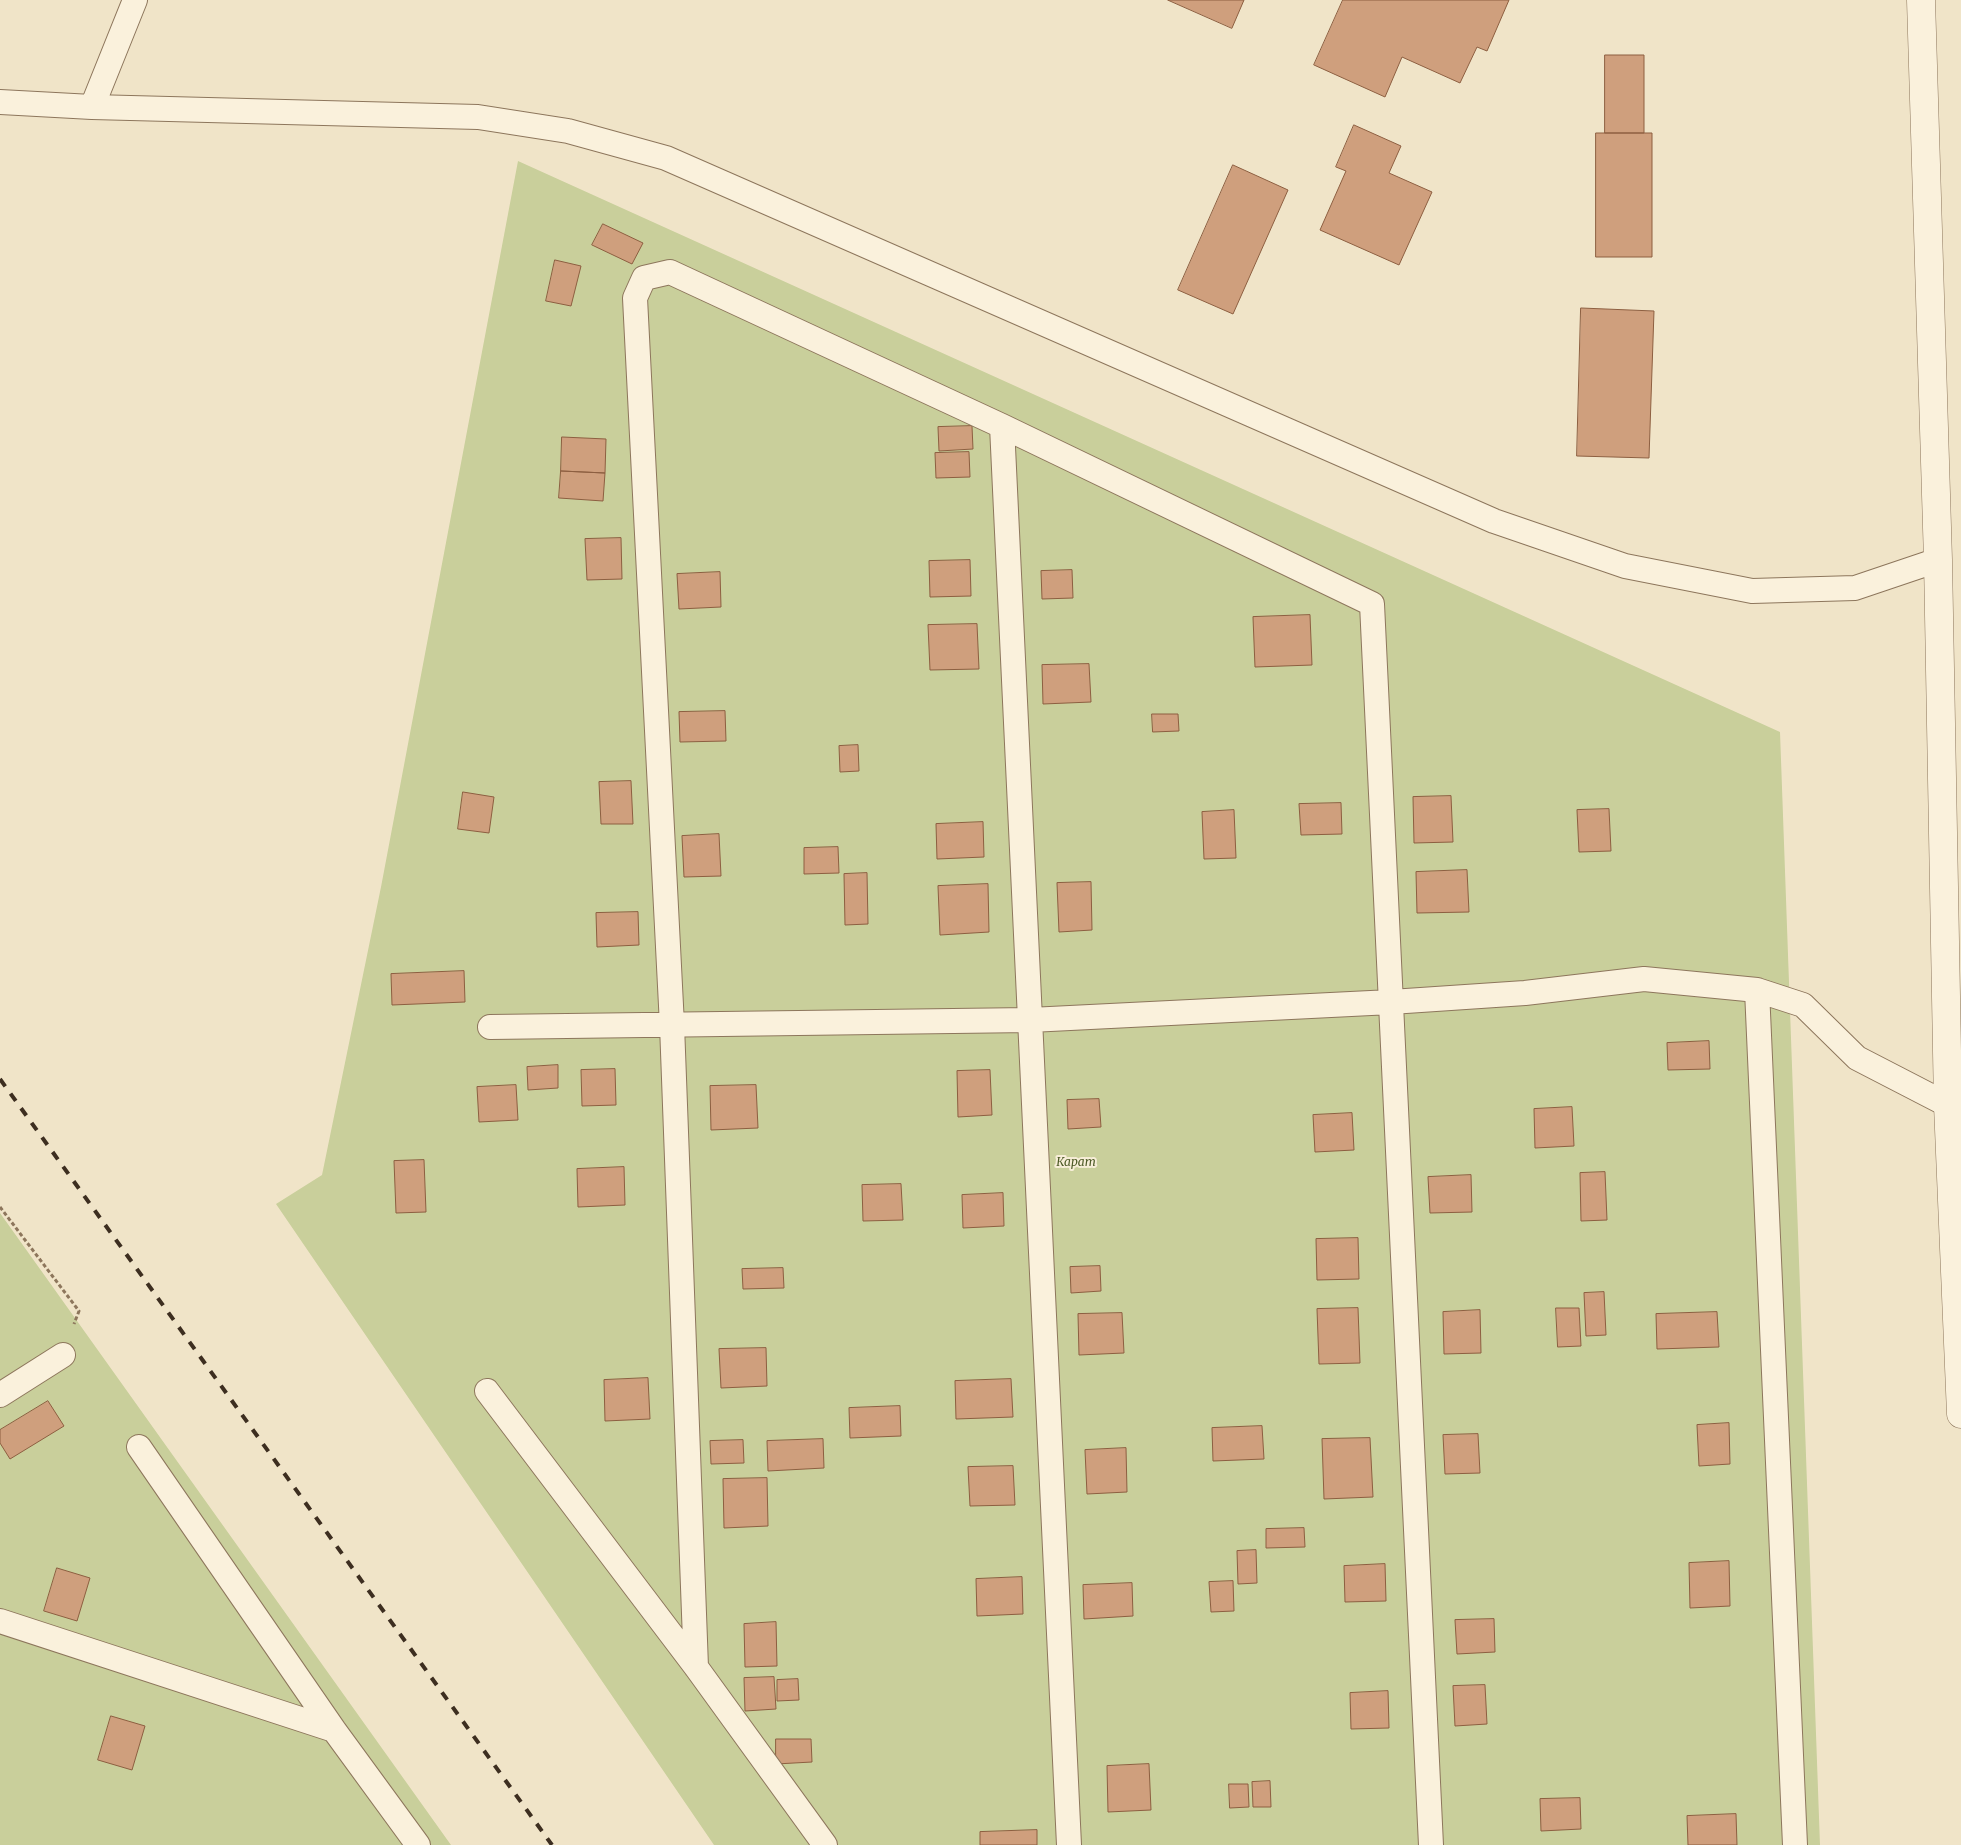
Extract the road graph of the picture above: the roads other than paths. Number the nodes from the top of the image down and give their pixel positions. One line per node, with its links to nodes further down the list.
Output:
1 (135, 0): 4 (lane)
2 (1921, 0): 6 (street)
3 (0, 102): 4 (lane)
4 (92, 107): 6 (lane)
5 (1002, 426): 8 (lane); 9 (lane); 10 (lane)
6 (1938, 560): 12 (street)
7 (1757, 990): 8 (lane); 12 (lane); 25 (lane)
8 (1391, 1002): 9 (lane); 24 (lane)
9 (1030, 1020): 10 (lane); 23 (lane)
10 (672, 1025): 11 (lane); 19 (lane)
11 (490, 1027)
12 (1948, 1105): 16 (street)
13 (63, 1356): 15 (lane)
14 (487, 1390): 19 (lane)
15 (0, 1395)
16 (1961, 1414)
17 (139, 1447): 20 (lane)
18 (0, 1621): 20 (lane)
19 (696, 1667): 22 (lane)
20 (334, 1730): 21 (lane)
21 (418, 1845)
22 (825, 1845)
23 (1069, 1845)
24 (1431, 1845)
25 (1795, 1845)

